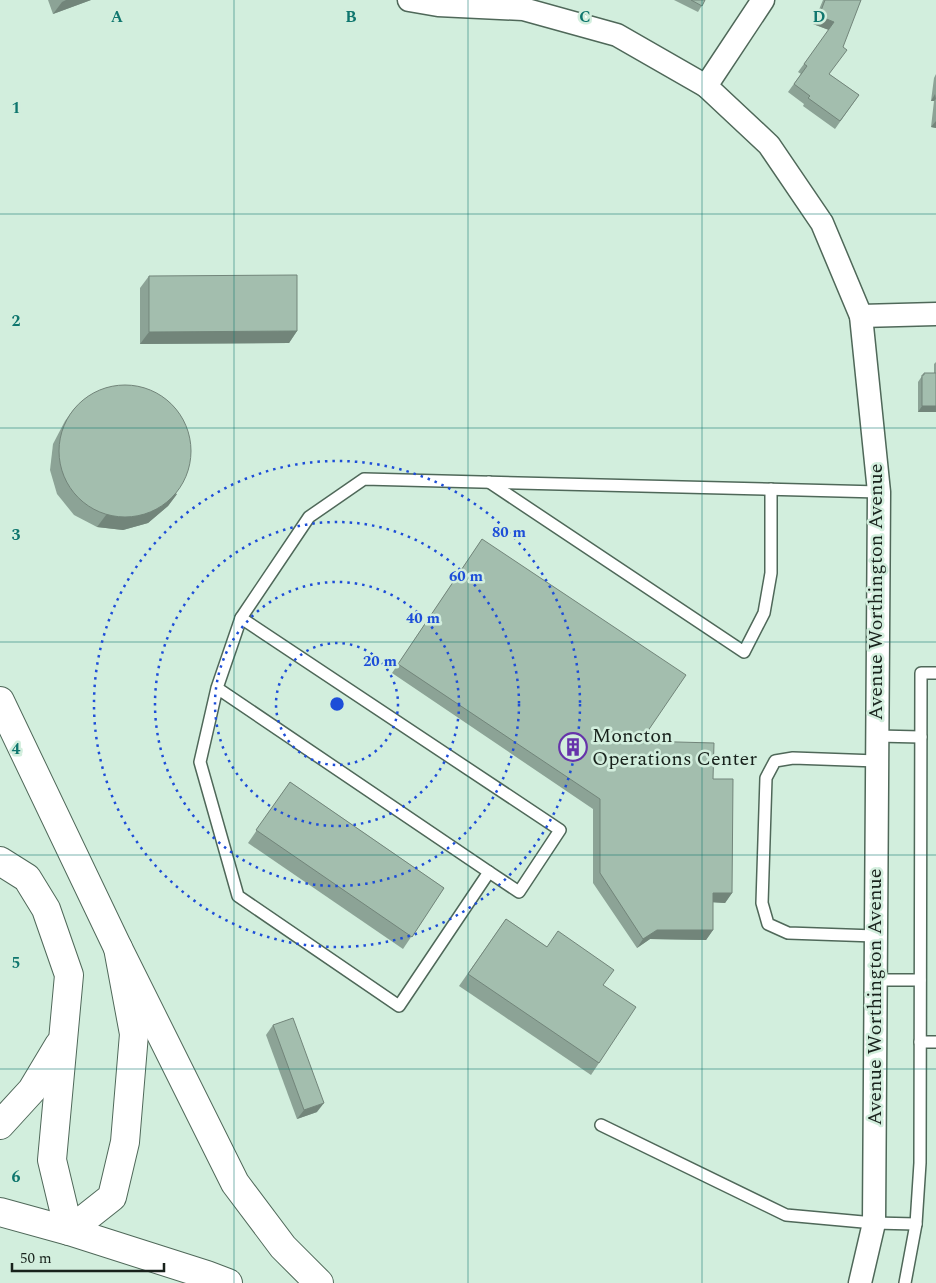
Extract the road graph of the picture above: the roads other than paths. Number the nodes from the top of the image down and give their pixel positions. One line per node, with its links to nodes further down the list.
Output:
1 (409, 0): 3 (street, Avenue Worthington Avenue)
2 (763, 0): 4 (street)
3 (523, 5): 4 (street, Avenue Worthington Avenue)
4 (706, 86): 6 (street, Avenue Worthington Avenue)
5 (936, 314): 6 (street)
6 (860, 316): 9 (street, Avenue Worthington Avenue)
7 (488, 481): 8 (lane); 8 (lane); 10 (lane)
8 (771, 489): 9 (lane)
9 (878, 492): 14 (street, Avenue Worthington Avenue)
10 (241, 618): 12 (lane); 18 (lane)
11 (936, 673): 15 (lane)
12 (217, 688): 18 (lane); 18 (lane)
13 (0, 701): 20 (main road)
14 (877, 736): 15 (lane); 16 (street, Avenue Worthington Avenue)
15 (920, 737): 22 (lane)
16 (877, 761): 19 (street, Avenue Worthington Avenue); 19 (lane)
17 (0, 861): 23 (main road)
18 (489, 872)
19 (876, 936): 21 (street, Avenue Worthington Avenue)
20 (118, 948): 31 (main road); 33 (main road)
21 (875, 980): 22 (lane); 29 (street, Avenue Worthington Avenue)
22 (920, 980): 24 (lane)
23 (64, 1037): 26 (main road); 31 (main road)
24 (920, 1042): 25 (lane); 30 (lane)
25 (936, 1042)
26 (0, 1125)
27 (601, 1125): 29 (lane)
28 (0, 1212): 31 (main road)
29 (874, 1223): 30 (lane); 34 (street, Avenue Worthington Avenue)
30 (916, 1224): 35 (lane)
31 (69, 1231): 32 (main road)
32 (228, 1283)
33 (319, 1283)
34 (860, 1283)
35 (905, 1283)

